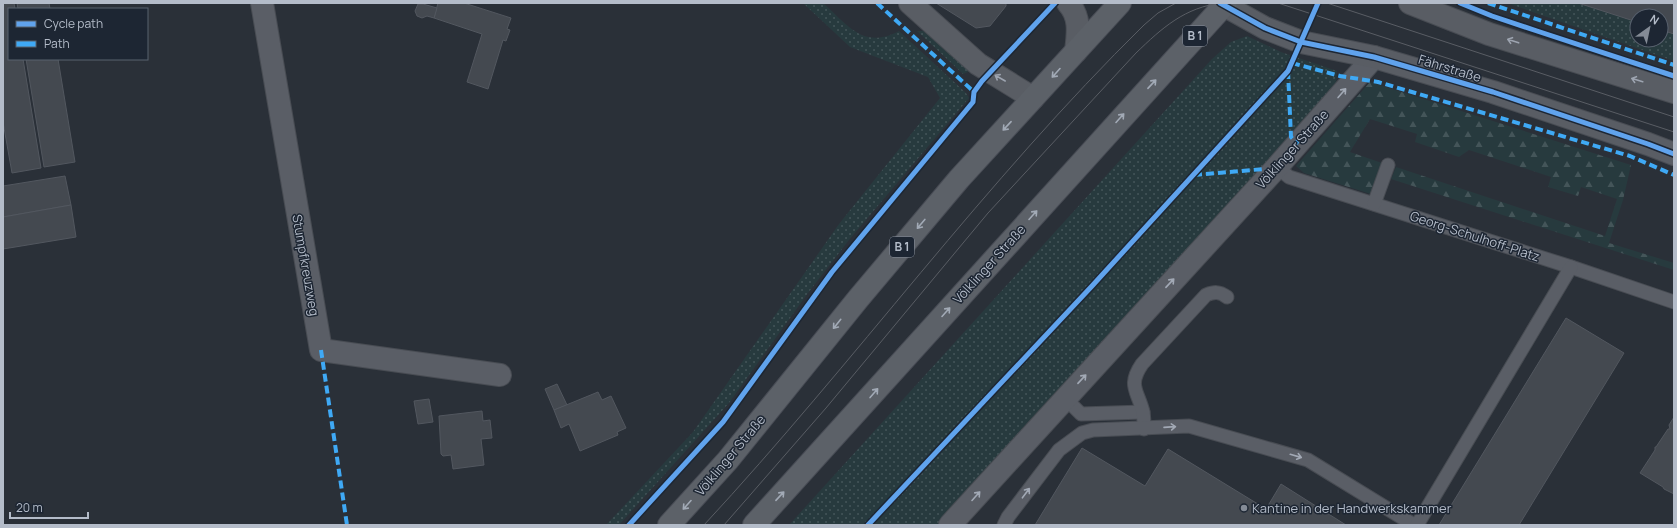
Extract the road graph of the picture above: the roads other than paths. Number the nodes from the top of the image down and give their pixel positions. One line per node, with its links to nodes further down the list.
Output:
1 (262, 3): 18 (street, Stumpfkreuzweg)
2 (910, 3): 10 (street, one-way to 2)
3 (1068, 3): 7 (street)
4 (1120, 3): 7 (main road, Völklinger Straße / B 1)
5 (1410, 3): 9 (street, one-way to 5)
6 (1223, 4): 8 (street, Fährstraße); 23 (main road, Völklinger Straße / B 1, one-way to 6)
7 (1076, 51): 10 (main road, Völklinger Straße / B 1, one-way to 10)
8 (1374, 57): 11 (street, Fährstraße); 13 (street, Völklinger Straße, one-way to 8)
9 (1674, 92)
10 (1033, 98): 22 (main road, Völklinger Straße / B 1, one-way to 22)
11 (1674, 154)
12 (1388, 165): 14 (lane)
13 (1277, 167): 14 (lane, Georg-Schulhoff-Platz); 19 (street, Völklinger Straße, one-way to 13)
14 (1374, 204): 15 (lane, Georg-Schulhoff-Platz)
15 (1571, 267): 17 (lane, Georg-Schulhoff-Platz); 26 (lane)
16 (1227, 296): 20 (lane)
17 (1674, 302)
18 (500, 375)
19 (1065, 398): 20 (lane); 24 (street, Völklinger Straße, one-way to 19)
20 (1143, 412): 21 (lane)
21 (1144, 428): 25 (lane, one-way to 21); 26 (lane, one-way to 26)
22 (669, 525)
23 (754, 525)
24 (950, 525)
25 (1004, 525)
26 (1415, 525)

